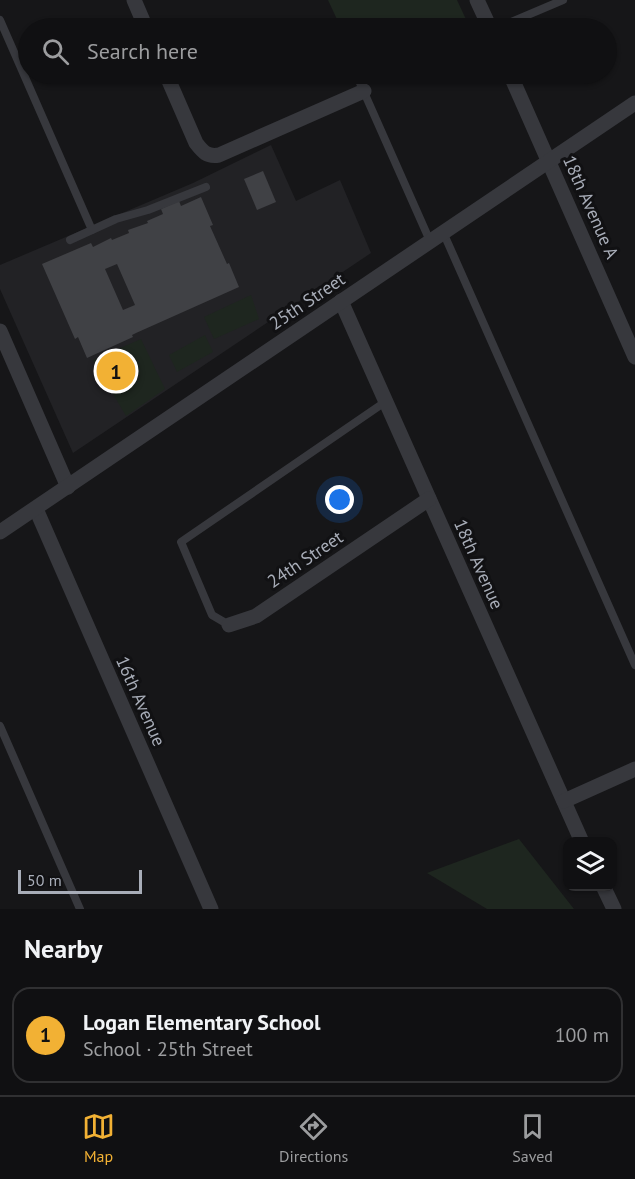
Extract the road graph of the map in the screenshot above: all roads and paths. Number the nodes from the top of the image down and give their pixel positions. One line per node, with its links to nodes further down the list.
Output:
1 (134, 0): 4 (street)
2 (477, 0): 5 (street)
3 (563, 0): 6 (lane)
4 (142, 18)
5 (485, 18)
6 (521, 18)
7 (0, 20): 8 (lane)
8 (18, 61)
9 (28, 84): 17 (lane)
10 (170, 84): 13 (street)
11 (361, 84): 13 (lane)
12 (514, 84): 15 (street, 18th Avenue A)
13 (364, 91): 20 (lane)
14 (635, 103): 15 (street, 25th Street)
15 (549, 161): 18 (street, 25th Street); 23 (street, 18th Avenue A)
16 (206, 187): 17 (lane)
17 (92, 230): 19 (lane)
18 (443, 232): 20 (street, 25th Street); 30 (lane)
19 (70, 240)
20 (430, 241): 21 (street, 25th Street)
21 (341, 301): 24 (street, 18th Avenue); 25 (street, 25th Street)
22 (0, 331): 25 (street)
23 (635, 357)
24 (385, 402): 26 (street, 18th Avenue); 29 (lane)
25 (68, 487): 27 (street, 25th Street)
26 (429, 499): 29 (street, 24th Street); 33 (street, 18th Avenue)
27 (36, 509): 28 (street, 25th Street); 37 (street, 16th Avenue)
28 (0, 532)
29 (230, 625)
30 (635, 665)
31 (0, 726): 36 (lane)
32 (635, 769): 33 (street)
33 (564, 801): 34 (street, 18th Avenue)
34 (580, 837)
35 (605, 891): 38 (street)
36 (80, 909)
37 (211, 909)
38 (614, 909)

